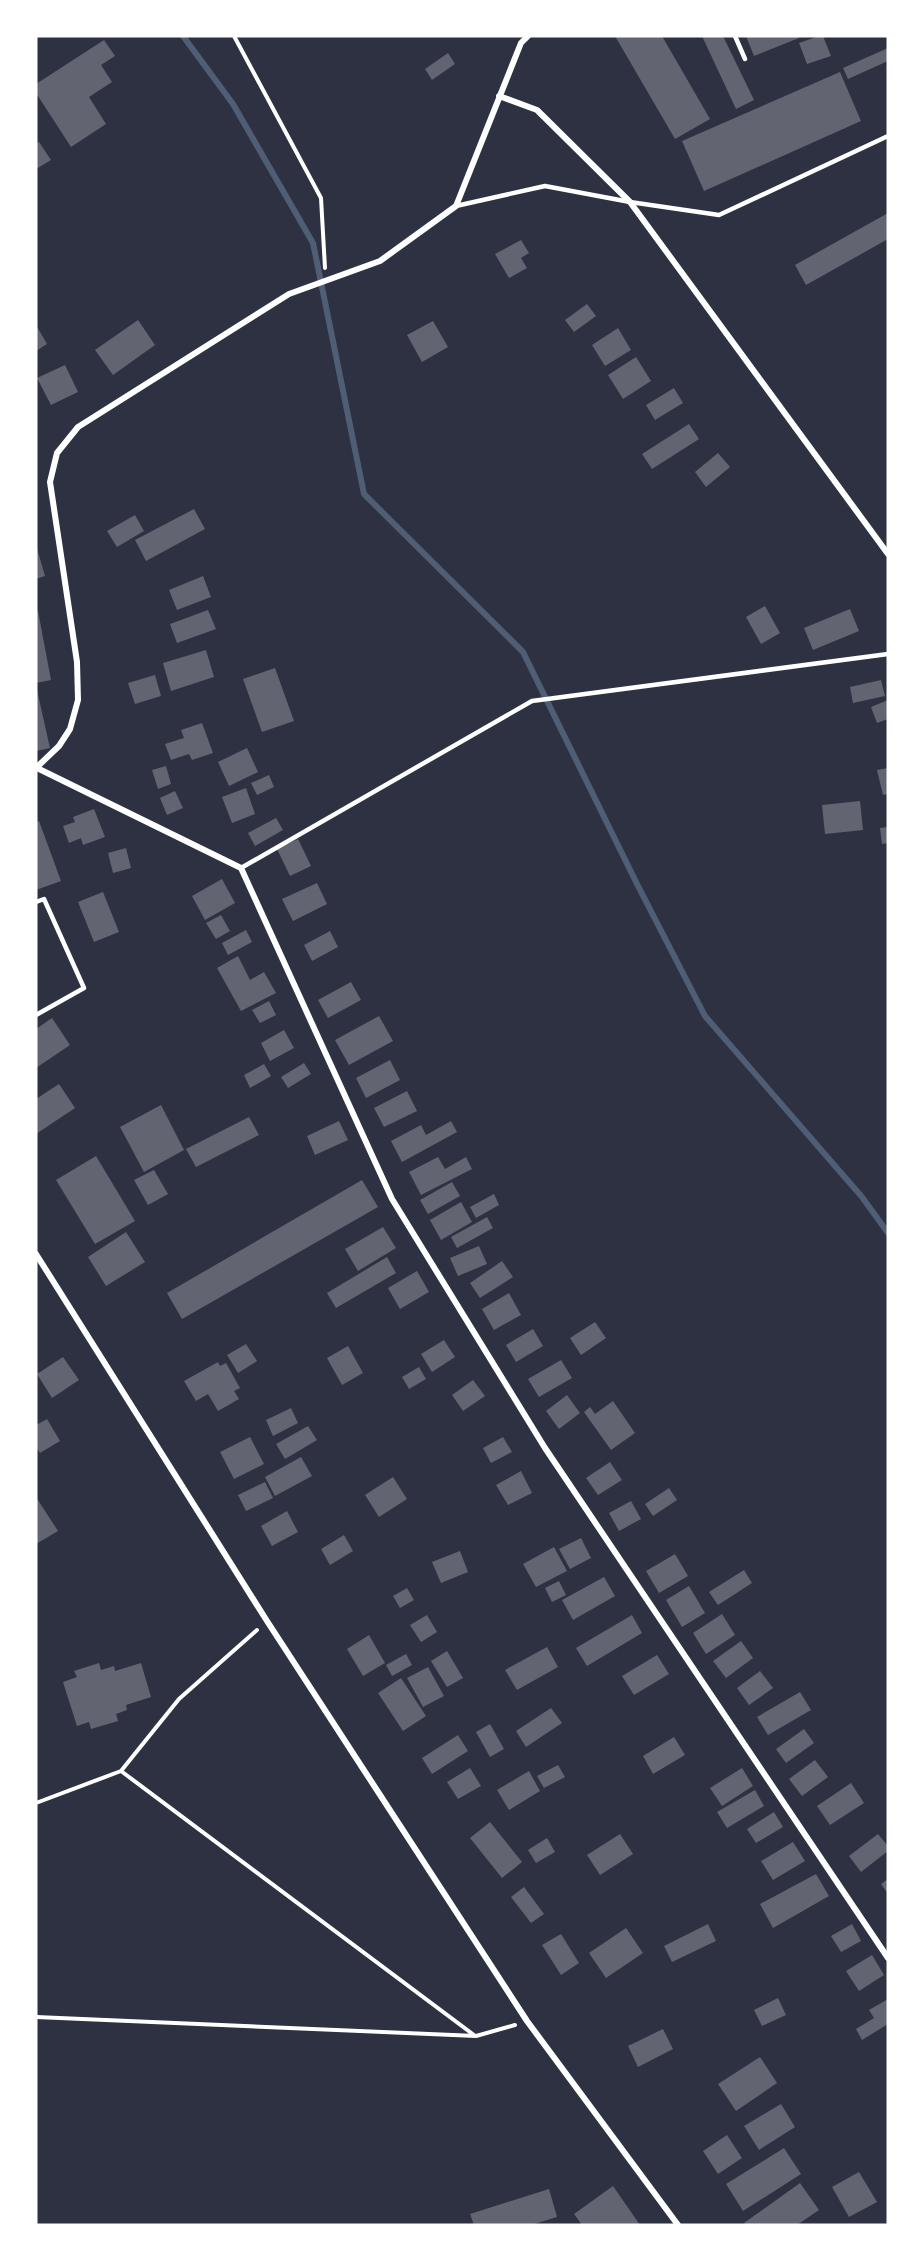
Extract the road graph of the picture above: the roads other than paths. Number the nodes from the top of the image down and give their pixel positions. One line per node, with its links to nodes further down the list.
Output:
1 (528, 36): 4 (street)
2 (735, 36): 3 (lane)
3 (745, 59)
4 (499, 96): 6 (street); 7 (street)
5 (888, 135): 6 (lane)
6 (630, 202): 7 (lane); 8 (street)
7 (456, 206): 10 (street)
8 (888, 554)
9 (888, 654): 11 (lane)
10 (37, 768): 11 (street)
11 (241, 867): 15 (street)
12 (36, 902): 13 (lane)
13 (36, 1015)
14 (36, 1254): 16 (street)
15 (888, 1958)
16 (678, 2225)

